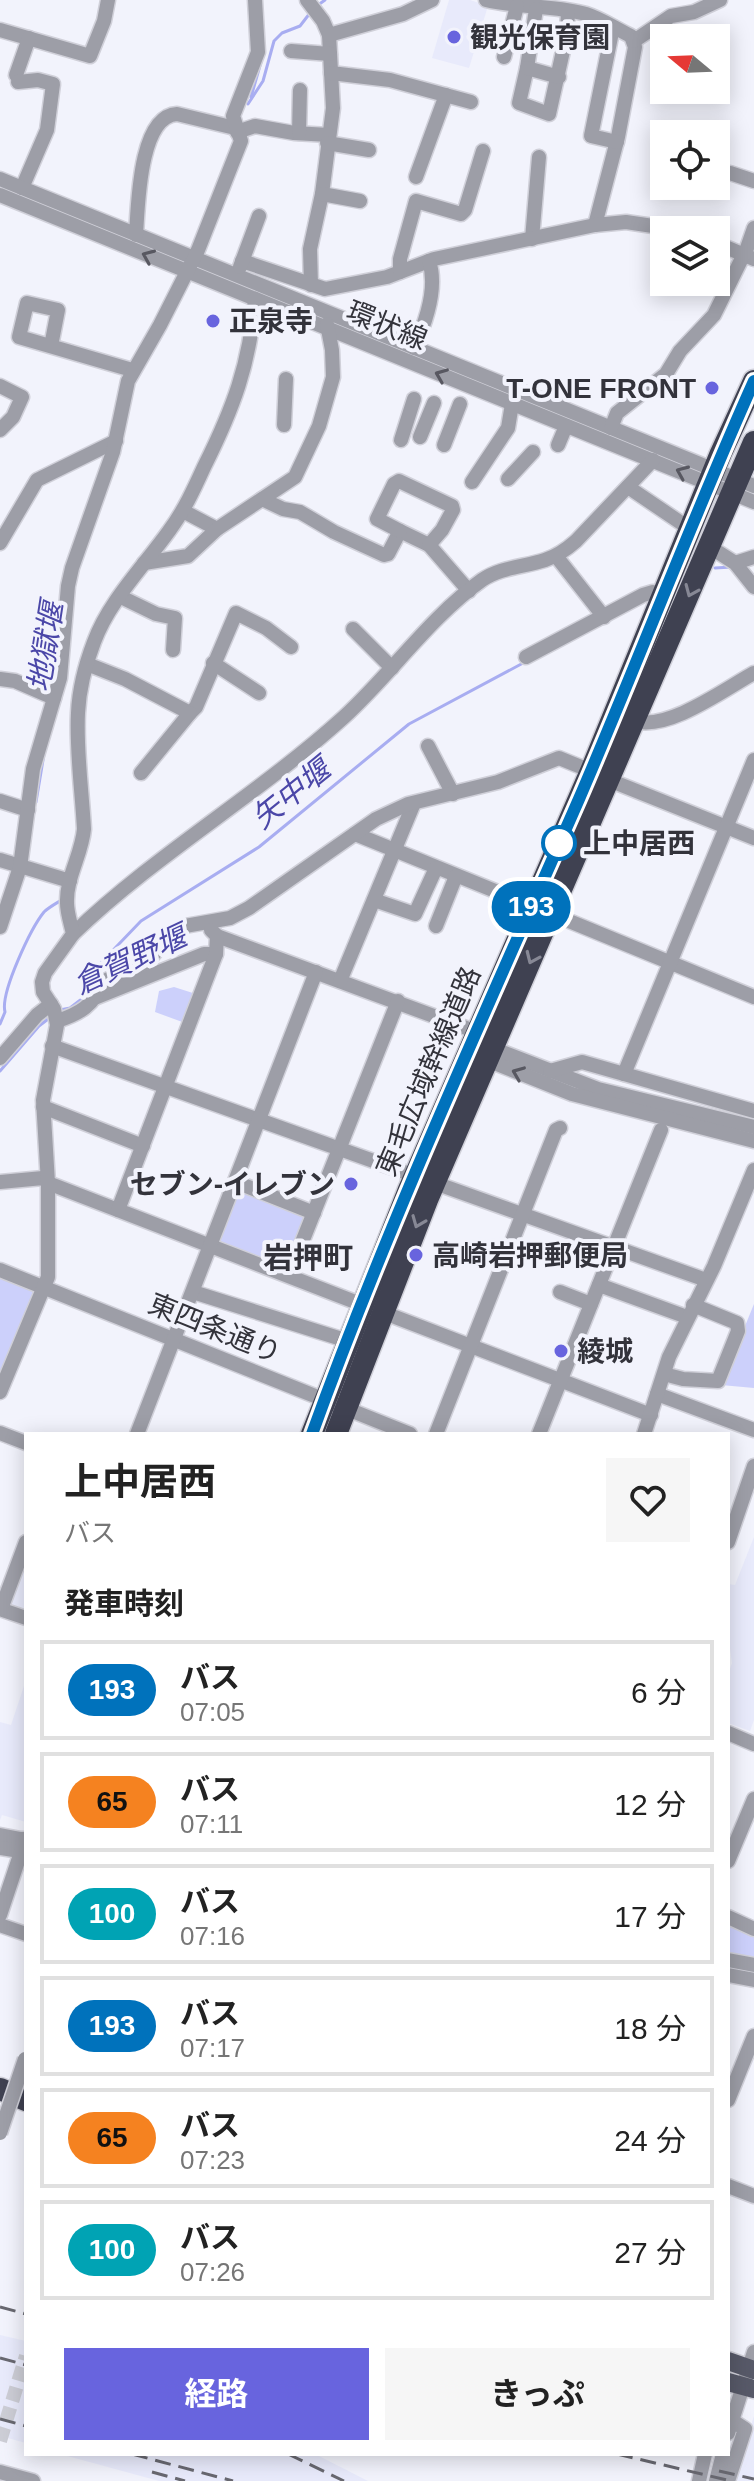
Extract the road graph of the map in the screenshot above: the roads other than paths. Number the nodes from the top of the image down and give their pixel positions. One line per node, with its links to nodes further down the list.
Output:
1 (108, 0): 13 (street)
2 (255, 0): 24 (street)
3 (307, 0): 12 (street)
4 (432, 0): 12 (street)
5 (486, 0): 7 (street)
6 (720, 0): 14 (street)
7 (517, 6): 8 (street); 17 (street)
8 (536, 9): 9 (street); 18 (street)
9 (568, 11): 10 (street); 20 (street)
10 (613, 27): 14 (street); 27 (street)
11 (0, 30): 13 (street)
12 (329, 35): 16 (street)
13 (29, 38): 35 (street)
14 (634, 41): 27 (street)
15 (291, 51): 16 (street)
16 (330, 54): 19 (street)
17 (504, 57)
18 (527, 68): 20 (street); 20 (street)
19 (331, 73): 22 (street); 26 (street)
20 (559, 77)
21 (300, 90): 25 (street)
22 (446, 95): 23 (street); 32 (street)
23 (471, 102)
24 (236, 130): 25 (street); 43 (street); 47 (street)
25 (299, 133): 26 (street)
26 (328, 139): 28 (street); 36 (street)
27 (617, 142): 40 (street)
28 (369, 150)
29 (483, 151): 51 (street)
30 (539, 157): 44 (street)
31 (730, 173): 34 (street)
32 (416, 177)
33 (0, 179): 35 (street, 環状線)
34 (754, 181)
35 (22, 188): 43 (street, 環状線)
36 (322, 194): 38 (street); 52 (street)
37 (0, 195): 50 (street, 環状線, one-way to 37)
38 (360, 201)
39 (259, 216): 49 (street)
40 (595, 225): 41 (street); 44 (street)
41 (650, 226)
42 (754, 228): 46 (street)
43 (136, 235): 47 (street, 環状線)
44 (532, 239): 48 (street)
45 (730, 249): 46 (street)
46 (749, 256): 68 (street)
47 (194, 258): 49 (street, 環状線); 50 (street)
48 (429, 261): 51 (street); 57 (street)
49 (240, 268): 52 (street); 54 (street, 環状線)
50 (187, 272): 53 (street, 環状線); 58 (street)
51 (400, 272): 52 (street)
52 (317, 287): 54 (street)
53 (255, 299): 55 (street, 環状線); 85 (street)
54 (322, 310): 55 (street); 57 (street, 環状線)
55 (329, 330): 65 (street, 環状線, one-way to 55); 83 (street)
56 (51, 346): 58 (street)
57 (414, 348): 68 (street, 環状線)
58 (132, 370): 72 (street)
59 (286, 379): 66 (street)
60 (754, 381): 78 (highway, 東毛広域幹線道路)
61 (0, 386): 69 (street)
62 (414, 399): 71 (street)
63 (434, 403): 70 (street)
64 (460, 404): 74 (street)
65 (512, 404): 67 (street, 環状線); 80 (street)
66 (284, 425)
67 (566, 426): 75 (street); 77 (street, 環状線)
68 (611, 428): 78 (street, 環状線)
69 (0, 430)
70 (420, 437)
71 (401, 440)
72 (116, 441): 89 (street); 113 (street)
73 (754, 442): 81 (highway, 東毛広域幹線道路)
74 (444, 445)
75 (558, 445)
76 (533, 452): 79 (street)
77 (653, 460): 78 (street, 環状線, one-way to 77); 82 (street)
78 (713, 477): 81 (street, 環状線); 87 (highway, 東毛広域幹線道路)
79 (508, 479)
80 (472, 482)
81 (742, 486): 84 (street, 環状線); 91 (highway, 東毛広域幹線道路)
82 (628, 487): 87 (street); 92 (street)
83 (262, 499): 86 (street); 88 (street)
84 (754, 502)
85 (183, 511): 86 (street); 94 (street)
86 (217, 529): 94 (street)
87 (690, 529): 98 (highway, 東毛広域幹線道路)
88 (400, 531): 90 (street); 90 (street)
89 (0, 543)
90 (429, 545): 97 (street)
91 (710, 547): 95 (street); 116 (highway, 東毛広域幹線道路, one-way to 116)
92 (556, 556): 97 (street); 101 (street)
93 (754, 557): 95 (street)
94 (144, 563): 99 (street)
95 (735, 563): 96 (street)
96 (754, 587)
97 (469, 591): 109 (street)
98 (663, 594): 101 (street); 120 (highway, 東毛広域幹線道路)
99 (121, 597): 100 (street); 108 (street)
100 (161, 615): 103 (street); 105 (street)
101 (604, 617): 106 (street)
102 (353, 629): 109 (street)
103 (156, 631)
104 (291, 647): 107 (street)
105 (173, 650)
106 (526, 657)
107 (213, 663): 112 (street); 115 (street)
108 (87, 664): 114 (street); 115 (street)
109 (392, 668): 139 (street)
110 (754, 673): 116 (street)
111 (0, 679): 113 (street)
112 (259, 693)
113 (54, 696): 114 (street); 124 (street)
114 (79, 702): 133 (street)
115 (190, 713): 119 (street)
116 (635, 721): 120 (highway, 東毛広域幹線道路)
117 (428, 746): 121 (street)
118 (754, 760): 125 (street)
119 (141, 773)
120 (600, 776): 121 (street); 125 (street); 135 (highway, 東毛広域幹線道路)
121 (453, 794): 123 (street)
122 (0, 801): 124 (street)
123 (414, 803): 126 (street); 128 (street)
124 (28, 810): 130 (street)
125 (726, 827): 127 (street); 141 (street)
126 (355, 834): 128 (street); 136 (street)
127 (754, 838)
128 (395, 851): 131 (street); 134 (street)
129 (0, 860): 130 (street)
130 (20, 867): 133 (street); 138 (street)
131 (436, 868): 132 (street); 134 (street)
132 (456, 876): 135 (street); 137 (street)
133 (70, 881): 139 (street)
134 (374, 900): 143 (street)
135 (542, 910): 141 (street); 150 (highway, 東毛広域幹線道路)
136 (205, 924): 140 (street); 144 (street)
137 (436, 926)
138 (0, 927)
139 (73, 934): 147 (street)
140 (217, 944): 142 (street); 144 (street); 154 (street)
141 (671, 962): 145 (street); 153 (street)
142 (316, 972): 143 (street); 157 (street)
143 (340, 981): 146 (street)
144 (99, 992): 148 (street)
145 (754, 997)
146 (398, 1001): 150 (street); 163 (street)
147 (51, 1004): 148 (street); 151 (street)
148 (57, 1021): 149 (street)
149 (52, 1046): 154 (street); 155 (street)
150 (482, 1046): 152 (street); 161 (street, one-way to 150); 165 (highway, 東毛広域幹線道路)
151 (0, 1058)
152 (549, 1071): 153 (street); 158 (street)
153 (624, 1074): 156 (street)
154 (165, 1087): 157 (street); 162 (street)
155 (43, 1107): 162 (street); 168 (street)
156 (754, 1111)
157 (260, 1119): 163 (street); 167 (street)
158 (754, 1127)
159 (560, 1128): 171 (street)
160 (661, 1130): 173 (street)
161 (754, 1141)
162 (143, 1146): 169 (street)
163 (339, 1149): 165 (street); 170 (street)
164 (754, 1170): 176 (street)
165 (424, 1179): 171 (street); 182 (highway, 東毛広域幹線道路)
166 (0, 1182): 168 (street)
167 (236, 1182): 170 (street); 172 (street)
168 (48, 1183): 169 (street); 178 (street)
169 (118, 1210): 172 (street)
170 (314, 1213): 175 (street)
171 (522, 1214): 173 (street); 186 (street)
172 (211, 1246): 175 (street); 179 (street)
173 (615, 1247): 176 (street); 177 (street)
174 (0, 1270): 178 (street, 東四条通り)
175 (289, 1275): 182 (street)
176 (706, 1280): 183 (street)
177 (599, 1285): 181 (street); 183 (street)
178 (44, 1287): 184 (street, 東四条通り); 189 (street)
179 (193, 1292): 184 (street); 185 (street)
180 (560, 1292): 181 (street)
181 (591, 1304): 188 (street)
182 (372, 1308): 185 (highway, 東毛広域幹線道路); 186 (street); 191 (highway, 東毛広域幹線道路)
183 (690, 1311): 187 (street); 187 (street)
184 (175, 1338): 191 (street, 東四条通り); 194 (street)
185 (348, 1341): 191 (highway, 東毛広域幹線道路)
186 (470, 1346): 188 (street); 198 (street)
187 (664, 1374): 190 (street)
188 (562, 1380): 192 (street); 199 (street)
189 (0, 1392)
190 (657, 1394): 192 (street); 193 (street)
191 (335, 1404): 195 (highway, 東毛広域幹線道路); 196 (highway, 東毛広域幹線道路); 197 (street, 東四条通り)
192 (651, 1415): 200 (street)
193 (754, 1430)
194 (138, 1432)
195 (314, 1432)
196 (336, 1432)
197 (405, 1432)
198 (437, 1432)
199 (540, 1432)
200 (645, 1432)
201 (0, 1433): 202 (street)
202 (24, 1442)
203 (754, 1466): 204 (street)
204 (730, 1536)
205 (24, 1547): 206 (street)
206 (1, 1609): 207 (street)
207 (24, 1617)
208 (730, 1734): 209 (street)
209 (754, 1744)
210 (754, 1799): 214 (street)
211 (0, 1835): 212 (street)
212 (24, 1846): 213 (street); 215 (street)
213 (0, 1848)
214 (730, 1856)
215 (0, 1915)
216 (730, 1918): 218 (street)
217 (0, 1925): 219 (street)
218 (754, 1929)
219 (24, 1933)
220 (730, 1960): 221 (street)
221 (754, 1965)
222 (730, 1975): 223 (street)
223 (754, 1980)
224 (754, 2036): 227 (street)
225 (24, 2062): 231 (street, bridge)
226 (0, 2089): 228 (highway)
227 (730, 2095)
228 (24, 2099)
229 (0, 2107): 230 (highway)
230 (24, 2114)
231 (0, 2133)
232 (730, 2187): 233 (street)
233 (754, 2196)
234 (730, 2361): 235 (main road)
235 (752, 2363): 236 (street)
236 (741, 2386): 237 (street)
237 (730, 2418): 246 (street)
238 (705, 2456): 244 (street)
239 (722, 2456): 245 (street)
240 (0, 2472): 243 (street)
241 (0, 2479): 242 (street)
242 (8, 2481)
243 (33, 2481)
244 (699, 2481)
245 (716, 2481)
246 (728, 2481)

